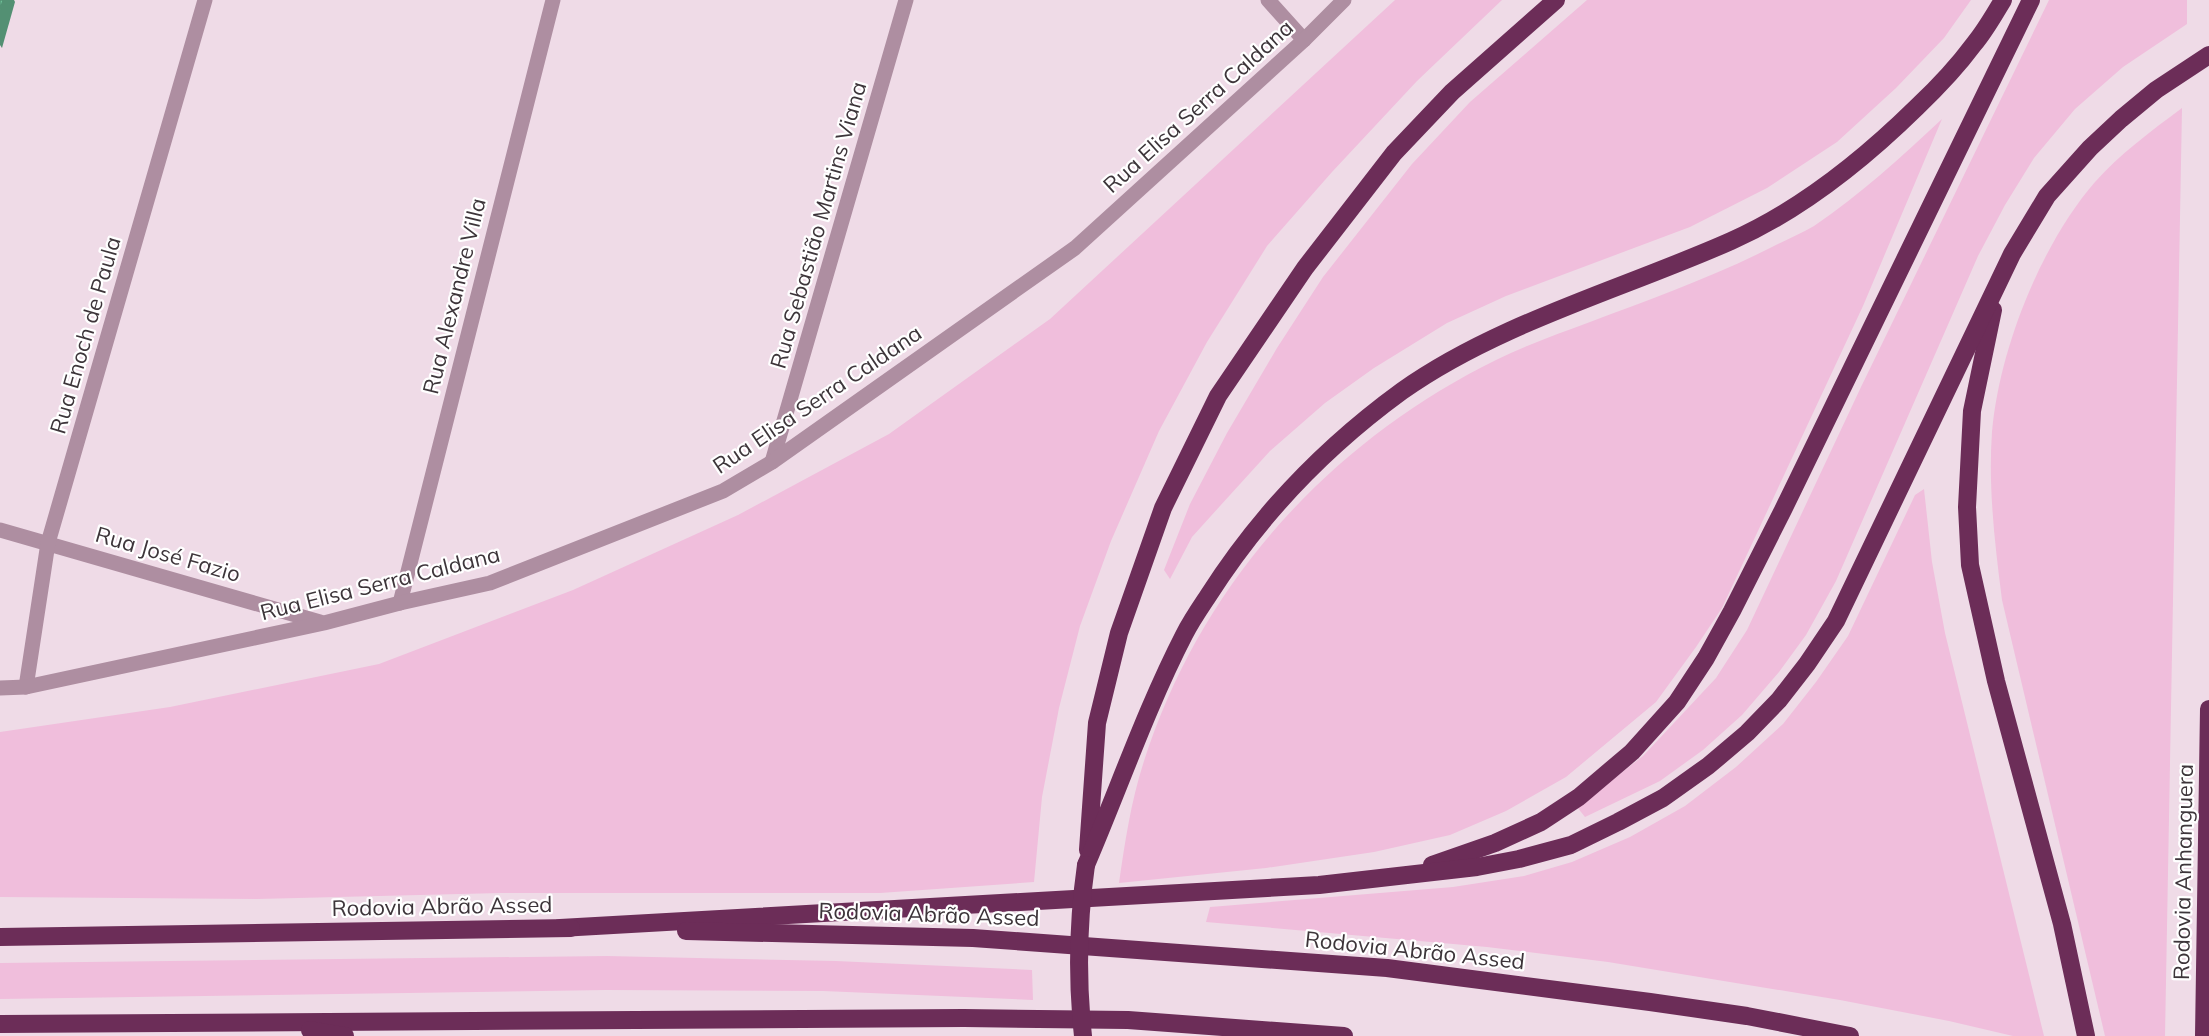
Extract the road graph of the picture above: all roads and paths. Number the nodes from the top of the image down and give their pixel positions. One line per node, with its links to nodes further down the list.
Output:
1 (205, 0): 14 (street, Rua Enoch de Paula)
2 (553, 0): 15 (street, Rua Alexandre Villa)
3 (906, 0): 12 (street, Rua Sebastião Martins Viana)
4 (1268, 0): 9 (street)
5 (1344, 0): 9 (street, Rua Elisa Serra Caldana)
6 (1556, 0): 20 (highway)
7 (2003, 0): 20 (highway)
8 (2031, 0): 21 (highway)
9 (1304, 40): 12 (street, Rua Elisa Serra Caldana)
10 (2209, 55): 11 (highway)
11 (2000, 279): 21 (highway); 33 (highway)
12 (772, 462): 15 (street, Rua Elisa Serra Caldana)
13 (0, 530): 14 (street, Rua José Fazio)
14 (48, 543): 16 (street, Rua José Fazio); 17 (street, Rua Enoch de Paula)
15 (399, 603): 16 (street, Rua Elisa Serra Caldana)
16 (324, 623): 17 (street, Rua Elisa Serra Caldana)
17 (26, 687): 18 (street, Rua Elisa Serra Caldana)
18 (0, 688)
19 (2209, 709): 34 (highway, Rodovia Anhanguera)
20 (1086, 865): 29 (highway, bridge)
21 (1405, 875): 22 (highway)
22 (560, 928): 23 (highway, Rodovia Abrão Assed); 32 (highway, Rodovia Abrão Assed)
23 (0, 937)
24 (1128, 1020): 25 (highway); 30 (highway); 31 (highway)
25 (258, 1022): 26 (highway); 27 (highway); 28 (highway)
26 (0, 1024)
27 (0, 1036)
28 (345, 1036)
29 (1083, 1036)
30 (1181, 1036)
31 (1344, 1036)
32 (1850, 1036)
33 (2086, 1036)
34 (2204, 1036)

